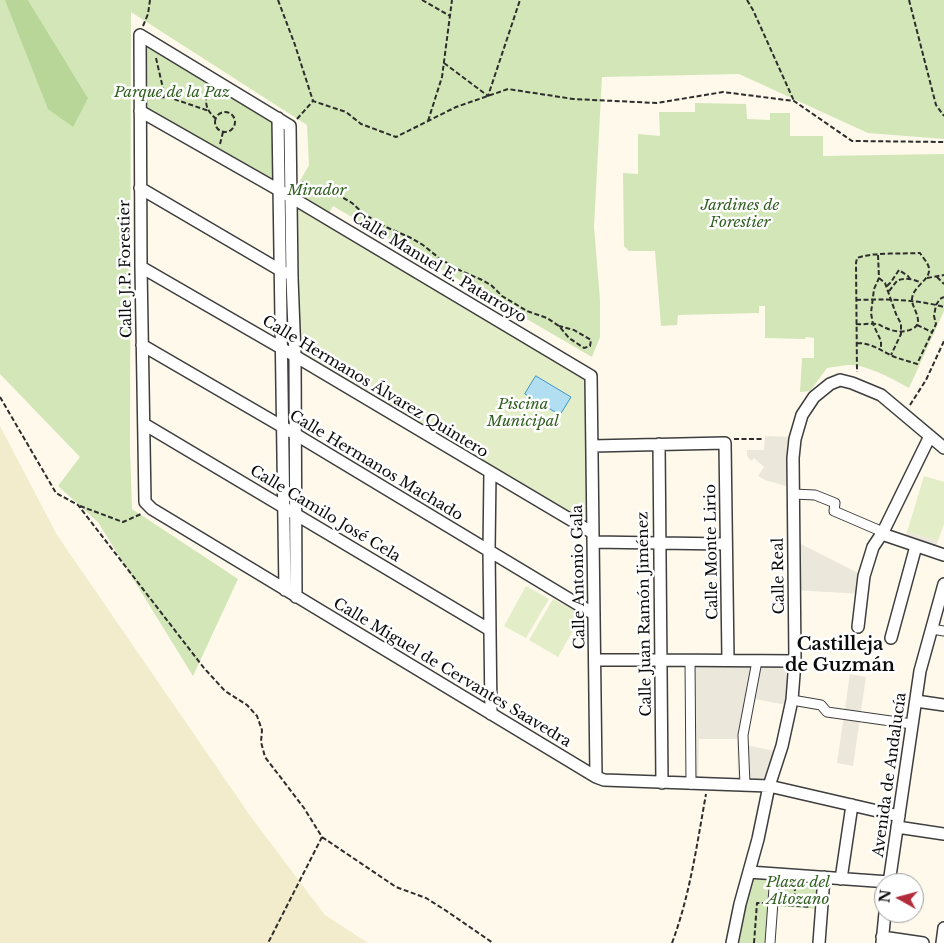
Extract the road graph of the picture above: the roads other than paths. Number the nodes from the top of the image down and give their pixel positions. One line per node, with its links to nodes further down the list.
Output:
1 (140, 112): 2 (street, Calle J.P. Forestier); 3 (street, Calle J.P. Forestier); 4 (street, Calle Manuel E. Patarroyo)
2 (278, 118): 4 (street); 5 (street)
3 (140, 188): 6 (street, Calle J.P. Forestier); 7 (street)
4 (279, 190): 5 (street, Calle Manuel E. Patarroyo); 7 (street)
5 (291, 197): 8 (street); 12 (street, Calle Manuel E. Patarroyo)
6 (141, 267): 9 (street, Calle J.P. Forestier); 10 (street, Calle Hermanos Álvarez Quintero)
7 (280, 270): 8 (street); 10 (street)
8 (292, 278): 11 (street)
9 (142, 345): 13 (street, Calle J.P. Forestier); 14 (street, Calle Hermanos Machado)
10 (282, 348): 11 (street, Calle Hermanos Álvarez Quintero); 14 (street)
11 (295, 356): 15 (street); 20 (street, Calle Hermanos Álvarez Quintero)
12 (591, 376): 18 (street, Calle Antonio Gala)
13 (144, 424): 22 (street, Calle J.P. Forestier); 23 (street, Calle Camilo José Cela)
14 (283, 427): 15 (street, Calle Hermanos Machado); 23 (street)
15 (295, 434): 24 (street); 30 (street, Calle Hermanos Machado)
16 (930, 436): 19 (street); 21 (street, Calle Real); 25 (street)
17 (658, 444): 18 (street); 27 (street, Calle Juan Ramón Jiménez); 28 (street, Calle Monte Lirio)
18 (592, 446): 26 (street, Calle Antonio Gala)
19 (944, 448)
20 (490, 472): 26 (street, Calle Hermanos Álvarez Quintero); 30 (street)
21 (793, 494): 25 (street); 46 (street, Calle Real)
22 (149, 506): 33 (street, Calle Miguel de Cervantes Saavedra)
23 (284, 508): 24 (street, Calle Camilo José Cela); 33 (street)
24 (296, 514): 34 (street); 38 (street, Calle Camilo José Cela)
25 (883, 533): 29 (street); 36 (street)
26 (593, 538): 27 (street); 35 (street, Calle Antonio Gala)
27 (660, 543): 28 (street); 42 (street, Calle Juan Ramón Jiménez)
28 (726, 544): 44 (street, Calle Monte Lirio)
29 (916, 546): 31 (street); 40 (street)
30 (489, 551): 35 (street, Calle Hermanos Machado); 38 (street)
31 (944, 554)
32 (944, 584): 37 (street, Avenida de Andalucía)
33 (285, 590): 34 (street, Calle Miguel de Cervantes Saavedra)
34 (296, 597): 50 (street, Calle Miguel de Cervantes Saavedra)
35 (594, 614): 41 (street, Calle Antonio Gala)
36 (858, 627)
37 (932, 629): 39 (street); 48 (street, Avenida de Andalucía)
38 (490, 630): 50 (street)
39 (944, 631)
40 (891, 638)
41 (595, 660): 42 (street); 52 (street, Calle Antonio Gala)
42 (661, 660): 43 (street); 53 (street, Calle Juan Ramón Jiménez)
43 (690, 660): 44 (street); 54 (street)
44 (728, 660): 45 (street)
45 (757, 661): 46 (street); 55 (street)
46 (795, 661): 47 (street, Calle Real)
47 (792, 700): 51 (street); 56 (street, Calle Real)
48 (916, 701): 49 (street); 51 (street, Avenida de Andalucía)
49 (944, 705)
50 (491, 714): 52 (street, Calle Miguel de Cervantes Saavedra)
51 (912, 724): 58 (street, Avenida de Andalucía)
52 (596, 777): 53 (street, Calle Miguel de Cervantes Saavedra)
53 (662, 782): 54 (street, Calle Miguel de Cervantes Saavedra)
54 (690, 784): 55 (street, Calle Miguel de Cervantes Saavedra)
55 (745, 785): 56 (street, Calle Miguel de Cervantes Saavedra)
56 (769, 786): 57 (street, Calle Miguel de Cervantes Saavedra); 60 (street, Calle Real)
57 (852, 805): 58 (street, Calle Miguel de Cervantes Saavedra); 64 (street)
58 (898, 822): 59 (street, Calle Miguel de Cervantes Saavedra); 61 (street, Avenida de Andalucía)
59 (944, 834)
60 (750, 872): 62 (street); 69 (street, Calle Real)
61 (890, 873)
62 (775, 874): 63 (street); 70 (street)
63 (824, 877): 64 (street); 71 (street)
64 (841, 879): 65 (street)
65 (874, 882)
66 (884, 923): 68 (street)
67 (944, 928): 73 (street)
68 (882, 940): 72 (street)
69 (732, 943)
70 (770, 943)
71 (819, 943)
72 (923, 943)
73 (942, 943)

